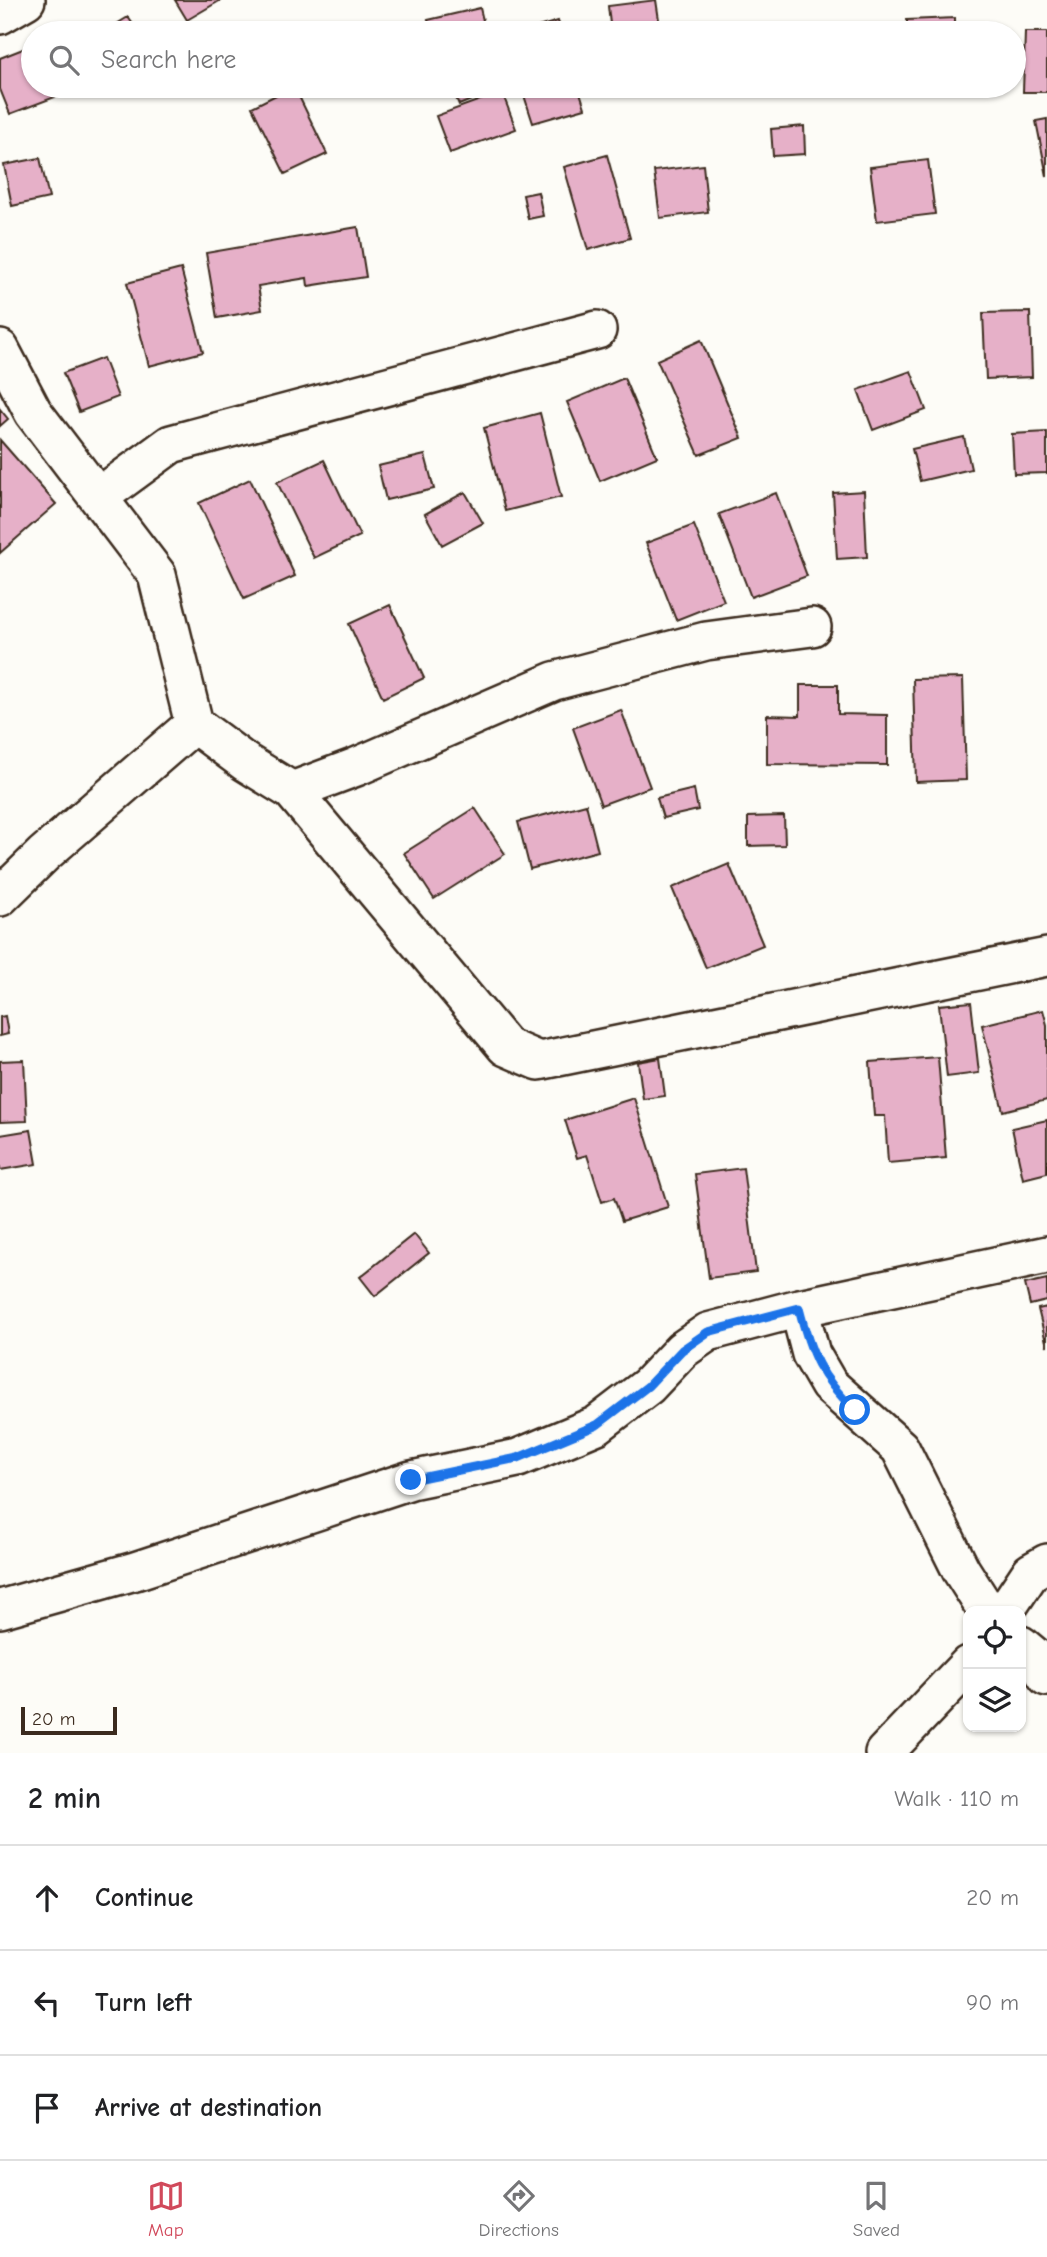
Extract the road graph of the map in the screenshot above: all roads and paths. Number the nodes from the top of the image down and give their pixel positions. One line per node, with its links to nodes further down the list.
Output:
1 (26, 0): 2 (street)
2 (0, 15)
3 (597, 330): 5 (street)
4 (0, 349): 5 (street)
5 (100, 496): 7 (street)
6 (812, 627): 8 (street)
7 (194, 724): 8 (street); 9 (street)
8 (292, 791): 10 (street)
9 (0, 897)
10 (1047, 957)
11 (1047, 1255): 12 (street)
12 (799, 1308): 14 (street); 16 (street)
13 (1047, 1563): 15 (street)
14 (984, 1606)
15 (1008, 1606)
16 (0, 1609)
17 (1026, 1649): 19 (street)
18 (964, 1669): 20 (street)
19 (1047, 1677)
20 (884, 1753)

